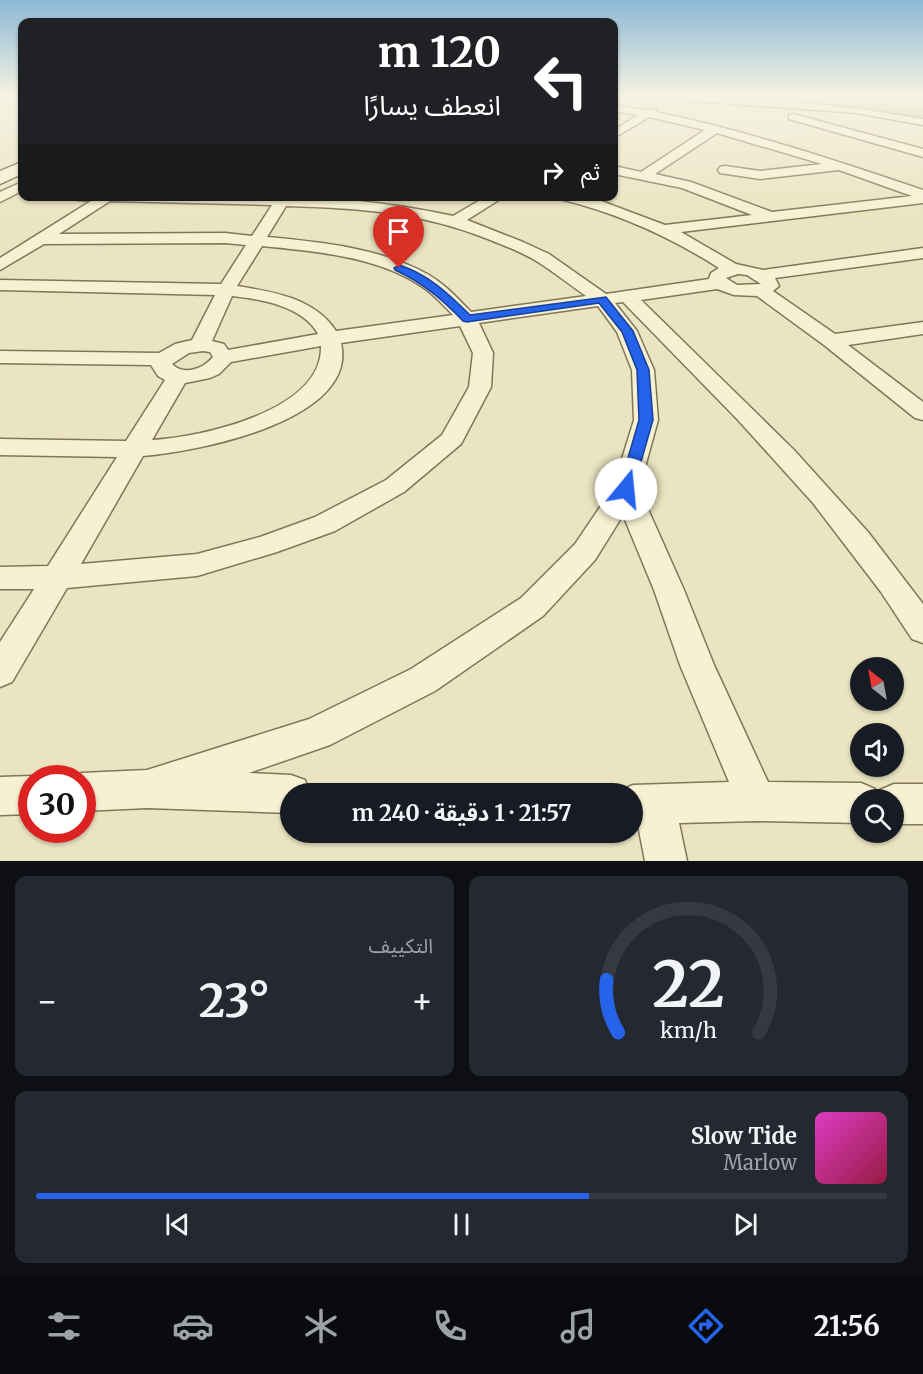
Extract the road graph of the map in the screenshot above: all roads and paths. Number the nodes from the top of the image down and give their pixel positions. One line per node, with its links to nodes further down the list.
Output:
1 (702, 137): 9 (street)
2 (746, 137): 5 (street)
3 (868, 137): 4 (street)
4 (923, 153)
5 (841, 166): 7 (street); 12 (street)
6 (18, 169): 10 (main road)
7 (725, 170)
8 (618, 171): 9 (street)
9 (645, 175): 19 (street)
10 (0, 178)
11 (18, 191): 13 (street)
12 (923, 197): 19 (street)
13 (0, 198)
14 (101, 201): 22 (street)
15 (282, 201): 23 (street)
16 (321, 201): 20 (street)
17 (489, 201): 20 (street)
18 (585, 201): 21 (street)
19 (771, 217): 21 (street)
20 (455, 221): 32 (street)
21 (667, 229): 26 (street)
22 (40, 239): 23 (street); 25 (street)
23 (258, 240): 30 (street); 33 (street)
24 (923, 253): 28 (street)
25 (0, 265)
26 (734, 270): 27 (street); 28 (street)
27 (720, 283): 28 (street); 31 (street)
28 (762, 283): 36 (street)
29 (0, 285): 30 (street)
30 (226, 290): 35 (street); 37 (street)
31 (627, 296): 32 (street); 47 (street)
32 (602, 299): 33 (street); 44 (street)
33 (467, 319): 35 (street); 46 (street)
34 (923, 328): 36 (street)
35 (331, 338): 39 (street); 43 (street)
36 (831, 341): 41 (street)
37 (200, 345): 39 (street); 40 (street)
38 (0, 357): 40 (street)
39 (223, 357): 40 (street)
40 (171, 367): 43 (street)
41 (923, 413)
42 (0, 447): 43 (street)
43 (134, 448): 46 (street)
44 (626, 489): 49 (street); 54 (street)
45 (0, 578): 46 (street)
46 (57, 578): 48 (street)
47 (923, 630)
48 (0, 672)
49 (147, 789): 50 (street); 51 (street)
50 (96, 791)
51 (280, 794)
52 (18, 795): 53 (street)
53 (0, 796)
54 (757, 801): 55 (street); 58 (street)
55 (850, 803)
56 (904, 804): 57 (street)
57 (923, 804)
58 (644, 805): 59 (street)
59 (666, 861)

